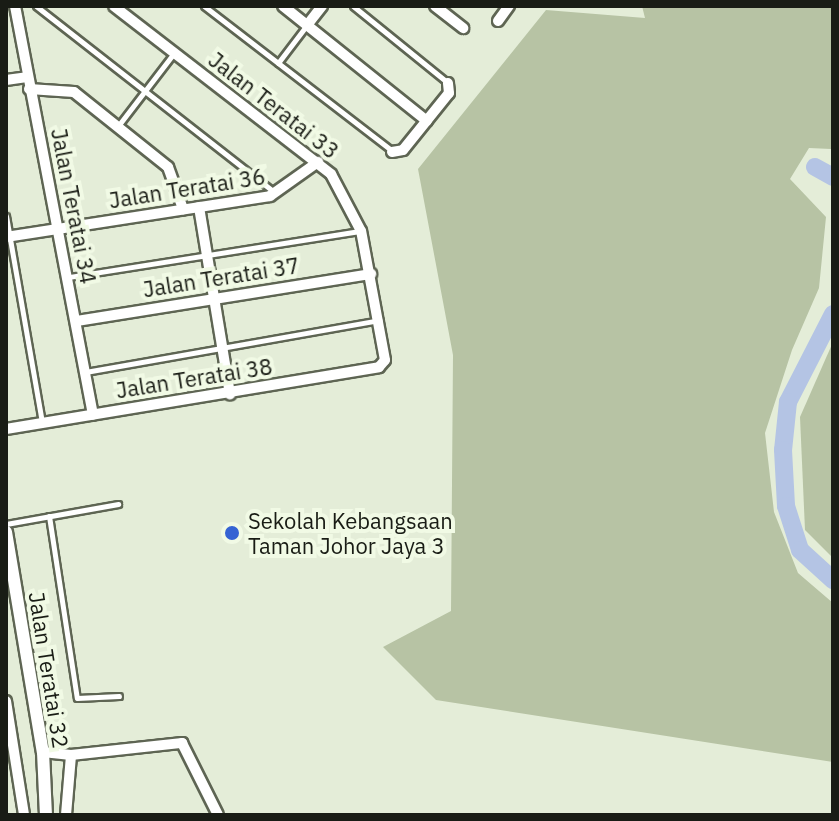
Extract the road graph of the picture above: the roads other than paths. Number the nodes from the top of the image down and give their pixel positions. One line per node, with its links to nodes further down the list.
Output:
1 (15, 6): 15 (street, Jalan Teratai 34)
2 (36, 6): 19 (lane)
3 (114, 6): 13 (street, Jalan Teratai 33)
4 (204, 6): 14 (lane)
5 (283, 6): 11 (street)
6 (322, 6): 11 (street)
7 (353, 6): 17 (lane)
8 (435, 6): 12 (street)
9 (507, 7): 10 (street)
10 (498, 21)
11 (308, 24): 14 (lane); 20 (street)
12 (463, 28)
13 (174, 53): 19 (lane); 23 (street, Jalan Teratai 33)
14 (278, 63): 22 (lane)
15 (27, 77): 16 (street); 18 (street, Jalan Teratai 34)
16 (6, 80)
17 (448, 83): 20 (street)
18 (29, 89): 21 (street); 28 (street, Jalan Teratai 34)
19 (144, 93): 21 (lane); 24 (lane)
20 (427, 121): 22 (street)
21 (118, 127): 26 (street)
22 (392, 152)
23 (318, 162): 24 (street, Jalan Teratai 36); 29 (street, Jalan Teratai 33)
24 (276, 194): 25 (street, Jalan Teratai 36)
25 (199, 207): 26 (street, Jalan Teratai 36); 31 (street)
26 (183, 209): 28 (street, Jalan Teratai 36)
27 (6, 216): 30 (lane)
28 (60, 229): 30 (street, Jalan Teratai 36); 33 (street, Jalan Teratai 34)
29 (361, 231): 31 (lane); 32 (street, Jalan Teratai 33)
30 (8, 237): 42 (lane)
31 (207, 255): 33 (lane); 34 (street)
32 (371, 274): 34 (street, Jalan Teratai 37); 35 (street, Jalan Teratai 33)
33 (69, 277): 36 (street, Jalan Teratai 34)
34 (214, 299): 36 (street, Jalan Teratai 37); 37 (street)
35 (379, 320): 37 (lane); 38 (street, Jalan Teratai 33)
36 (77, 321): 39 (street, Jalan Teratai 34)
37 (222, 348): 39 (lane); 40 (street)
38 (385, 360): 40 (street, Jalan Teratai 38)
39 (84, 372): 41 (street, Jalan Teratai 34)
40 (230, 394): 41 (street, Jalan Teratai 38)
41 (93, 415): 42 (street, Jalan Teratai 38)
42 (42, 423): 43 (street, Jalan Teratai 38)
43 (6, 429)
44 (118, 504): 45 (lane)
45 (49, 516): 46 (lane); 51 (lane)
46 (6, 524)
47 (7, 541): 48 (street, Jalan Teratai 32)
48 (11, 593): 49 (street, Jalan Teratai 32)
49 (21, 618): 50 (street); 53 (street, Jalan Teratai 32)
50 (6, 624)
51 (119, 696)
52 (6, 703): 55 (street)
53 (43, 752): 54 (street); 57 (street, Jalan Teratai 32)
54 (71, 755): 59 (street); 60 (street)
55 (11, 758): 56 (street)
56 (26, 802): 57 (street); 58 (street)
57 (47, 810)
58 (24, 815)
59 (66, 815)
60 (218, 815)

